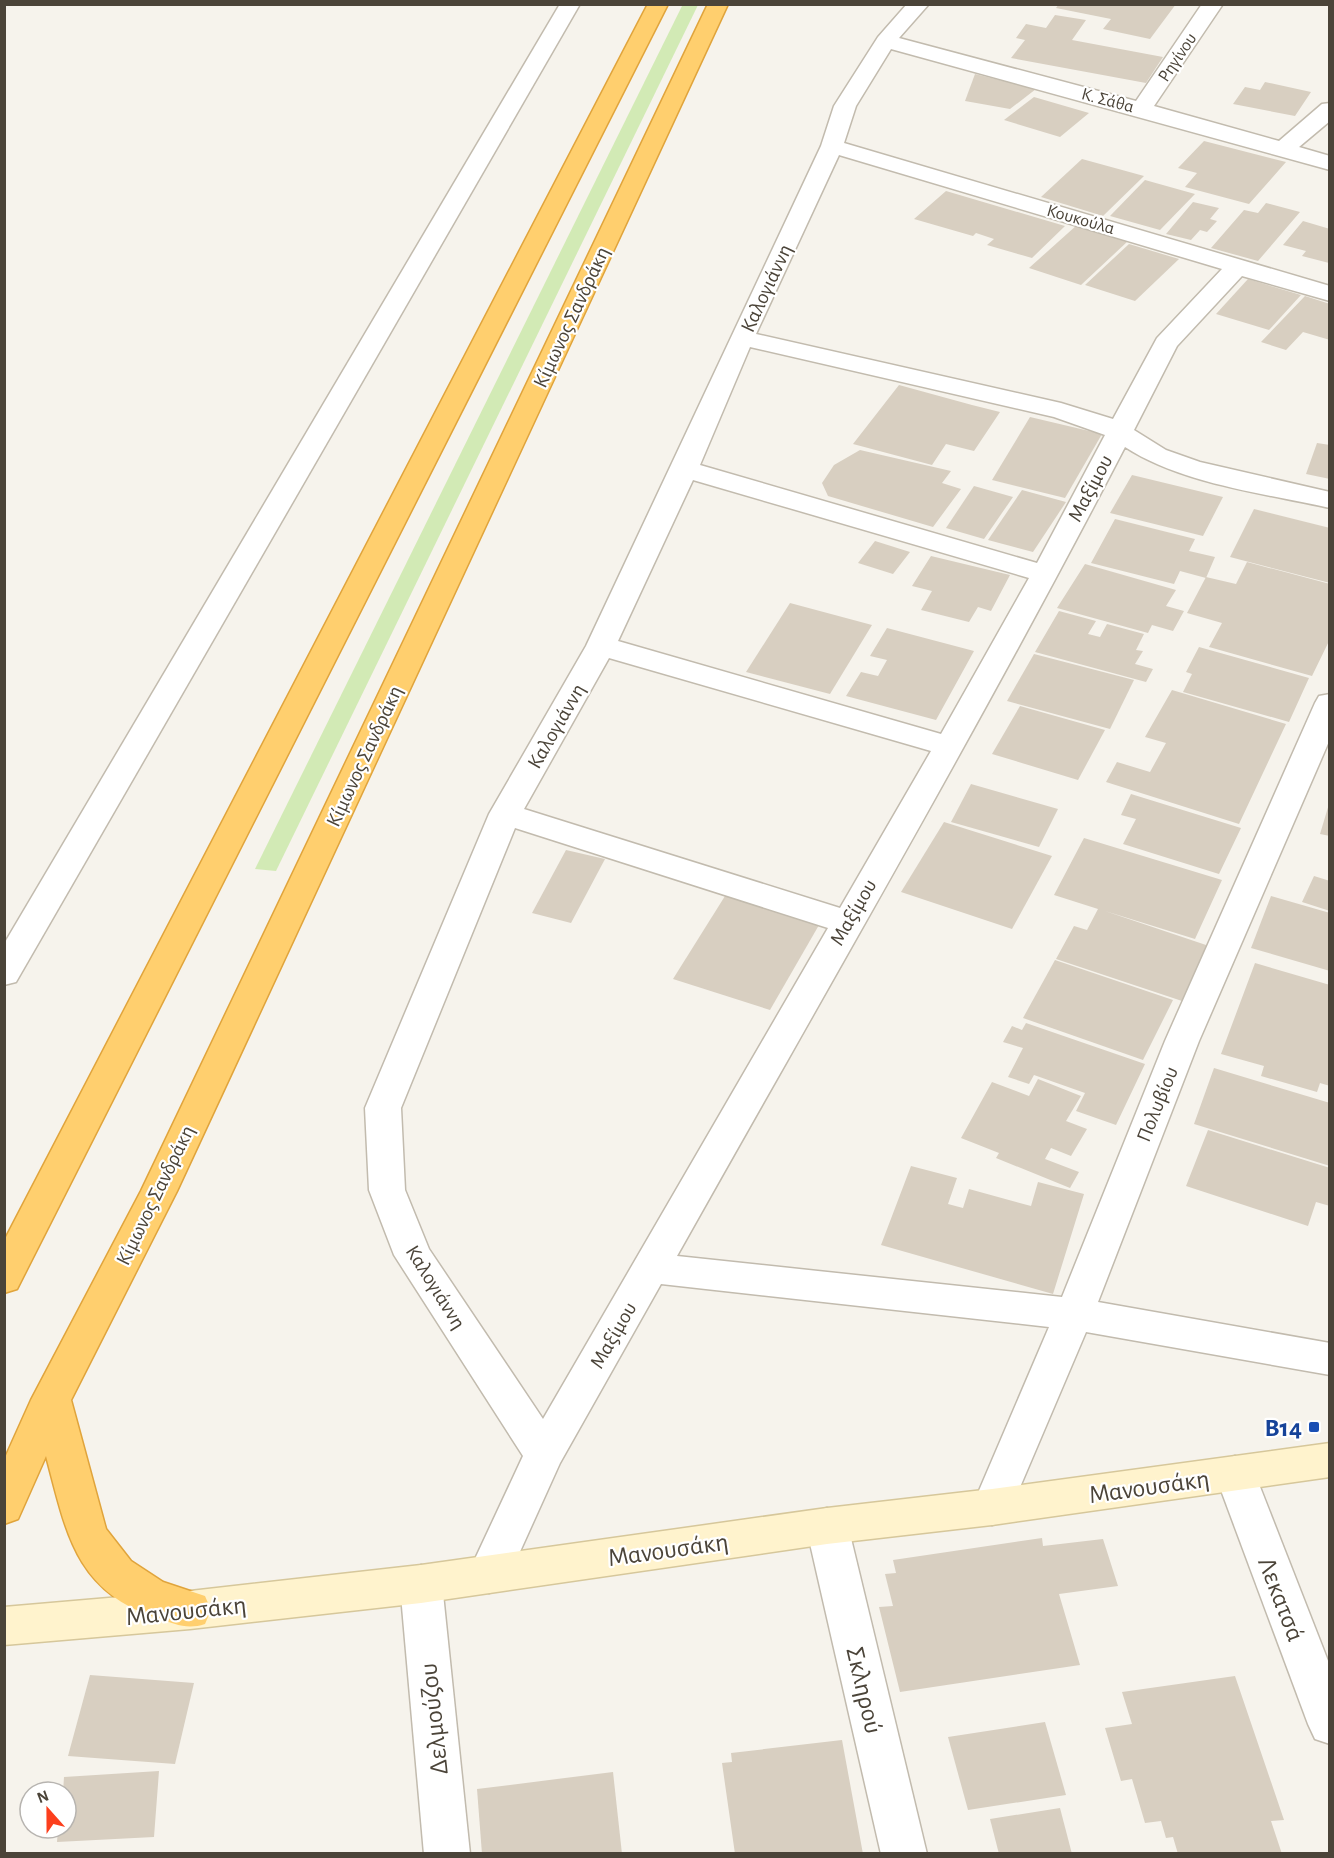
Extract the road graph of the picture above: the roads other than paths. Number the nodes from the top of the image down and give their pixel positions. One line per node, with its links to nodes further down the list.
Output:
1 (570, 4): 24 (street)
2 (658, 4): 26 (highway)
3 (718, 4): 29 (highway, Κίμωνος Σανδράκη)
4 (919, 4): 6 (street, Καλογιάννη)
5 (1213, 4): 7 (street, Ρηγίνου)
6 (885, 41): 7 (street, Κ. Σάθα); 9 (street, Καλογιάννη)
7 (1141, 109): 10 (street, Κ. Σάθα)
8 (1329, 109): 10 (street)
9 (832, 146): 12 (street, Κουκούλα); 14 (street, Καλογιάννη)
10 (1282, 150): 11 (street, Κ. Σάθα)
11 (1329, 163)
12 (1238, 266): 13 (street, Κουκούλα); 15 (street, Μαξίμου)
13 (1329, 294)
14 (742, 338): 15 (street); 16 (street, Καλογιάννη)
15 (1120, 431): 17 (street); 18 (street, Μαξίμου)
16 (685, 469): 18 (street); 19 (street, Καλογιάννη)
17 (1329, 500)
18 (1045, 574): 21 (street, Μαξίμου)
19 (601, 646): 21 (street); 22 (street, Καλογιάννη)
20 (1329, 703): 27 (street, Πολυβίου)
21 (949, 746): 23 (street, Μαξίμου)
22 (505, 814): 23 (street); 30 (street, Καλογιάννη)
23 (847, 922): 25 (street, Μαξίμου)
24 (4, 973)
25 (652, 1268): 27 (street); 30 (street, Μαξίμου)
26 (4, 1278)
27 (1074, 1314): 28 (street); 34 (street, Πολυβίου)
28 (1329, 1359)
29 (51, 1400): 33 (highway, Κίμωνος Σανδράκη); 38 (highway)
30 (544, 1454): 36 (street, Μαξίμου)
31 (1329, 1460): 32 (street, Μανουσάκη)
32 (1235, 1474): 34 (street, Μανουσάκη); 40 (street, Λεκατσά)
33 (4, 1506)
34 (992, 1508): 35 (street, Μανουσάκη)
35 (827, 1526): 36 (street, Μανουσάκη); 42 (street, Σκληρού)
36 (489, 1574): 37 (street, Μανουσάκη)
37 (421, 1584): 38 (street, Μανουσάκη); 41 (street, Δελμούζου)
38 (190, 1610): 39 (street, Μανουσάκη)
39 (4, 1626)
40 (1329, 1724)
41 (447, 1854)
42 (904, 1854)

